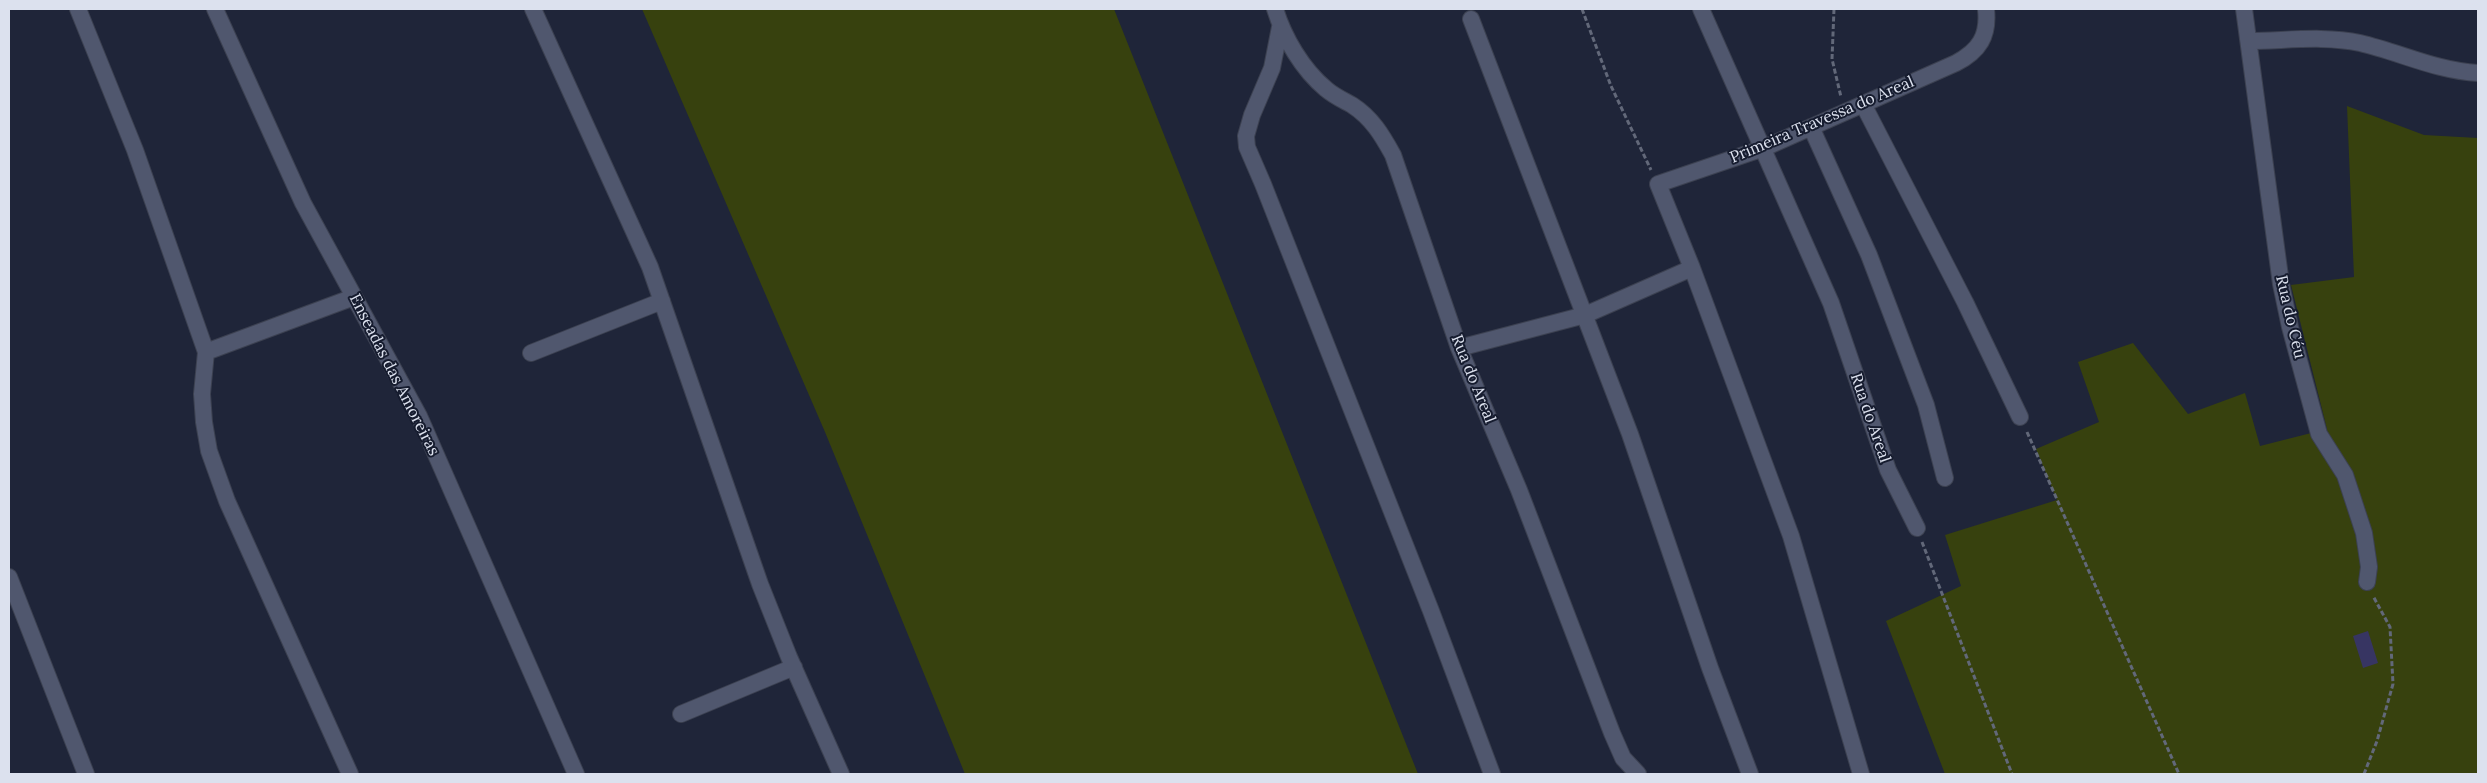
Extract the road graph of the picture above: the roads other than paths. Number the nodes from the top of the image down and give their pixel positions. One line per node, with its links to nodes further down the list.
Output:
1 (78, 9): 20 (street)
2 (215, 9): 16 (street, Enseadas das Amoreiras)
3 (534, 9): 17 (street)
4 (1275, 9): 9 (street, Rua do Areal)
5 (1701, 9): 14 (street, Rua do Areal)
6 (1986, 9): 12 (street, Primeira Travessa do Areal)
7 (2244, 9): 10 (street, Rua do Céu)
8 (1471, 19): 18 (street)
9 (1280, 27): 19 (street, Rua do Areal); 33 (street)
10 (2248, 41): 11 (street); 26 (street, Rua do Céu)
11 (2478, 73)
12 (1863, 104): 13 (street, Primeira Travessa do Areal); 22 (street)
13 (1811, 127): 14 (street, Primeira Travessa do Areal); 23 (street)
14 (1764, 148): 15 (street, Primeira Travessa do Areal); 24 (street, Rua do Areal)
15 (1692, 268): 18 (street); 36 (street)
16 (354, 297): 20 (street); 31 (street, Enseadas das Amoreiras)
17 (662, 301): 21 (street); 27 (street)
18 (1585, 315): 19 (street); 35 (street)
19 (1459, 348): 34 (street, Rua do Areal)
20 (206, 352): 30 (street)
21 (531, 354)
22 (2020, 417)
23 (1945, 478)
24 (1917, 528)
25 (9, 577): 29 (street)
26 (2367, 582)
27 (794, 666): 28 (street); 32 (street)
28 (681, 714)
29 (86, 774)
30 (350, 774)
31 (576, 774)
32 (841, 774)
33 (1492, 774)
34 (1638, 774)
35 (1750, 774)
36 (1861, 774)

